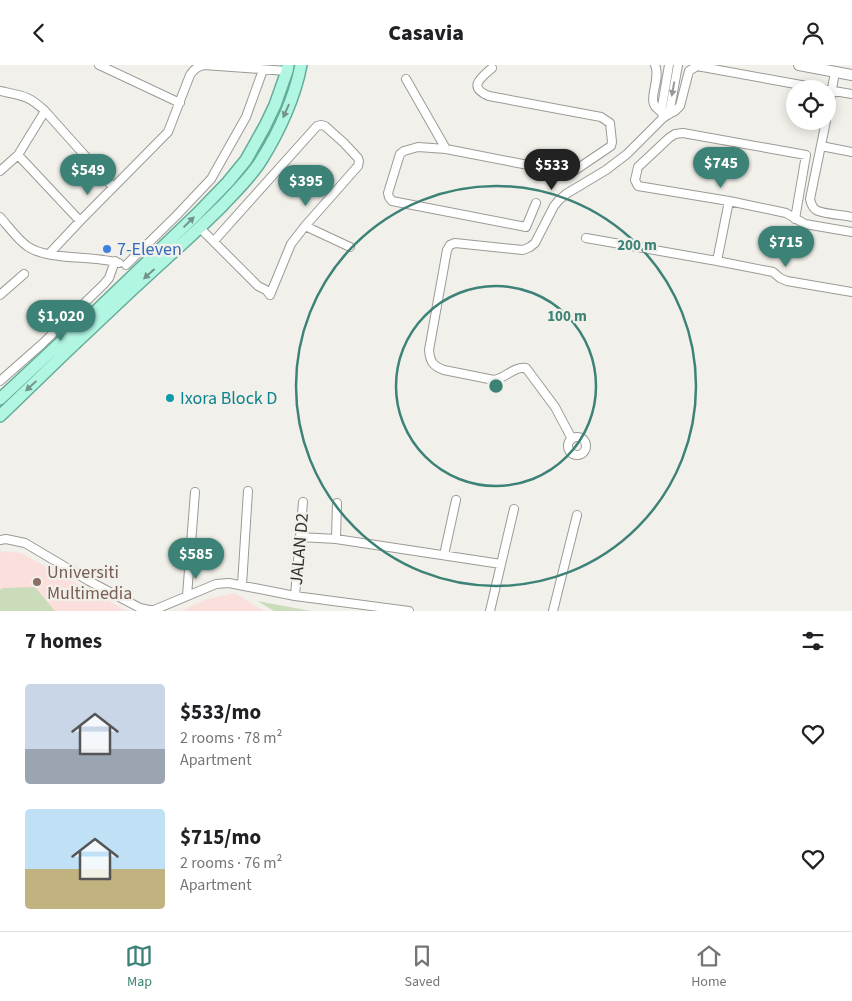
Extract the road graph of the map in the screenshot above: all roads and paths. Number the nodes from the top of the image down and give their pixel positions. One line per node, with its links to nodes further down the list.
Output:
1 (99, 65): 18 (street)
2 (301, 65): 41 (main road, one-way to 41)
3 (656, 65): 20 (street)
4 (669, 65): 20 (street)
5 (678, 65): 20 (street, one-way to 20)
6 (799, 65): 10 (main road)
7 (287, 68): 9 (street); 51 (main road, one-way to 7)
8 (492, 68): 27 (street)
9 (263, 69): 18 (street); 49 (street)
10 (835, 72): 11 (main road); 13 (street)
11 (852, 75)
12 (406, 79): 23 (street)
13 (831, 80)
14 (786, 82): 20 (street)
15 (0, 91): 19 (street)
16 (836, 91): 17 (street)
17 (852, 94)
18 (180, 103): 33 (street)
19 (45, 111): 26 (street); 33 (street)
20 (665, 115): 24 (street)
21 (824, 130): 22 (street)
22 (820, 146): 25 (street); 37 (street)
23 (446, 149): 28 (street); 35 (street)
24 (630, 151): 29 (street); 30 (street)
25 (852, 152)
26 (18, 155): 31 (street); 39 (street)
27 (595, 156): 28 (street); 30 (street)
28 (587, 162): 32 (street)
29 (641, 164): 34 (street); 38 (street)
30 (606, 170): 32 (street)
31 (0, 171)
32 (596, 175): 61 (street)
33 (113, 187): 39 (street)
34 (729, 201): 38 (street); 48 (street)
35 (536, 203)
36 (0, 217): 46 (street)
37 (852, 217)
38 (796, 219): 42 (street)
39 (80, 221): 46 (street)
40 (305, 226): 44 (street); 45 (street); 50 (street)
41 (200, 228): 44 (street); 58 (main road, one-way to 58)
42 (852, 232)
43 (586, 238): 48 (street)
44 (214, 241): 50 (street)
45 (350, 247)
46 (49, 254): 47 (street)
47 (115, 261): 49 (street); 56 (street)
48 (717, 261): 54 (street)
49 (126, 265): 51 (street)
50 (238, 267): 53 (street)
51 (136, 272): 57 (main road)
52 (24, 274): 55 (street)
53 (232, 274)
54 (852, 292)
55 (0, 295)
56 (0, 381)
57 (0, 399)
58 (13, 404): 59 (main road); 60 (main road)
59 (0, 411)
60 (0, 416)
61 (572, 439)
62 (248, 491): 74 (street)
63 (195, 492): 75 (street)
64 (456, 500): 72 (street)
65 (303, 502): 69 (street, JALAN D2)
66 (338, 503): 71 (street)
67 (514, 509): 73 (street)
68 (577, 515): 79 (street)
69 (300, 537): 71 (street); 76 (street, JALAN D2)
70 (0, 539): 75 (street)
71 (336, 539): 72 (street)
72 (444, 555): 73 (street)
73 (501, 564): 78 (street)
74 (242, 585): 75 (street); 76 (street)
75 (187, 596)
76 (295, 596): 77 (street)
77 (409, 611)
78 (490, 611)
79 (554, 611)

